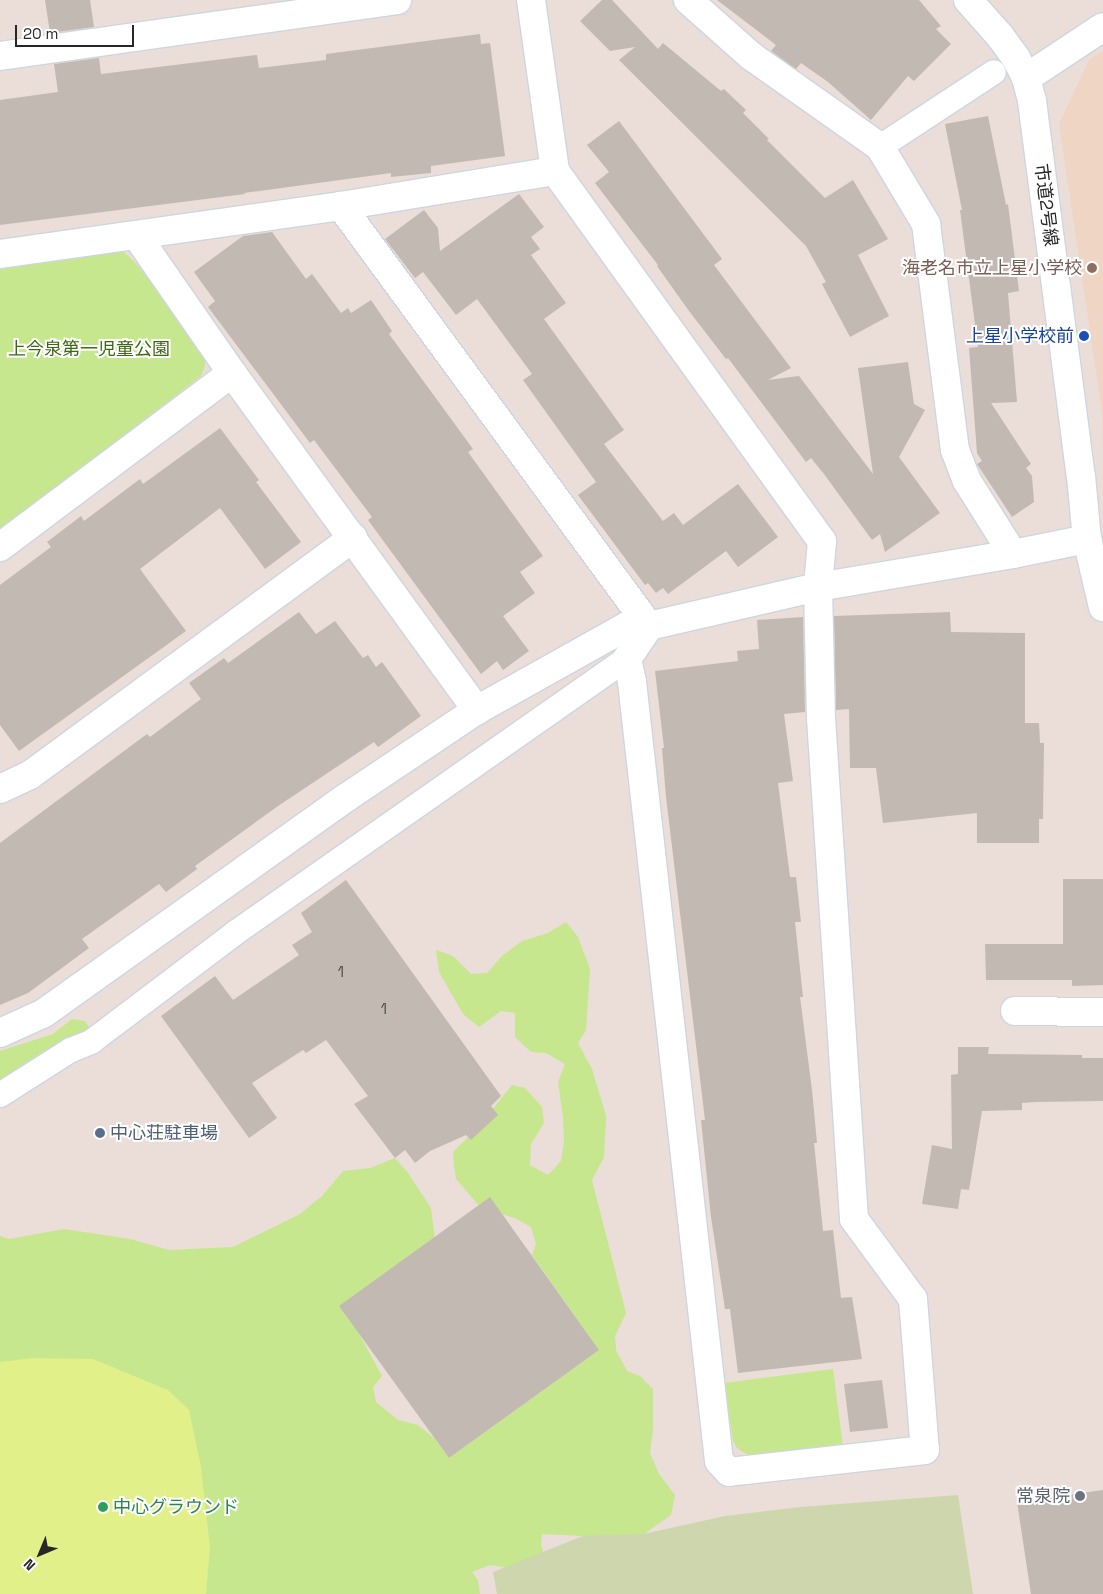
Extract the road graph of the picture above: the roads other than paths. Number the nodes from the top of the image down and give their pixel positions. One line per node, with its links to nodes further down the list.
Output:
1 (398, 0): 6 (street)
2 (531, 0): 10 (street)
3 (688, 0): 9 (street)
4 (968, 0): 8 (street, 市道2号線)
5 (1103, 27): 8 (street)
6 (0, 56)
7 (994, 72): 9 (lane)
8 (1026, 78): 16 (street, 市道2号線)
9 (880, 147): 18 (street)
10 (554, 171): 11 (street); 19 (street)
11 (341, 206): 12 (street); 21 (street)
12 (136, 236): 13 (street); 14 (street)
13 (0, 254)
14 (232, 373): 15 (street); 17 (street)
15 (353, 538): 23 (street); 24 (street)
16 (1087, 538): 18 (street); 20 (street, 市道2号線)
17 (0, 547)
18 (1013, 554): 19 (street)
19 (818, 587): 21 (street); 22 (street)
20 (1103, 607)
21 (650, 626): 22 (street); 23 (street)
22 (627, 659): 28 (lane)
23 (478, 710): 27 (street)
24 (0, 790)
25 (1015, 1012): 26 (street)
26 (1103, 1012)
27 (0, 1033)
28 (0, 1096)

